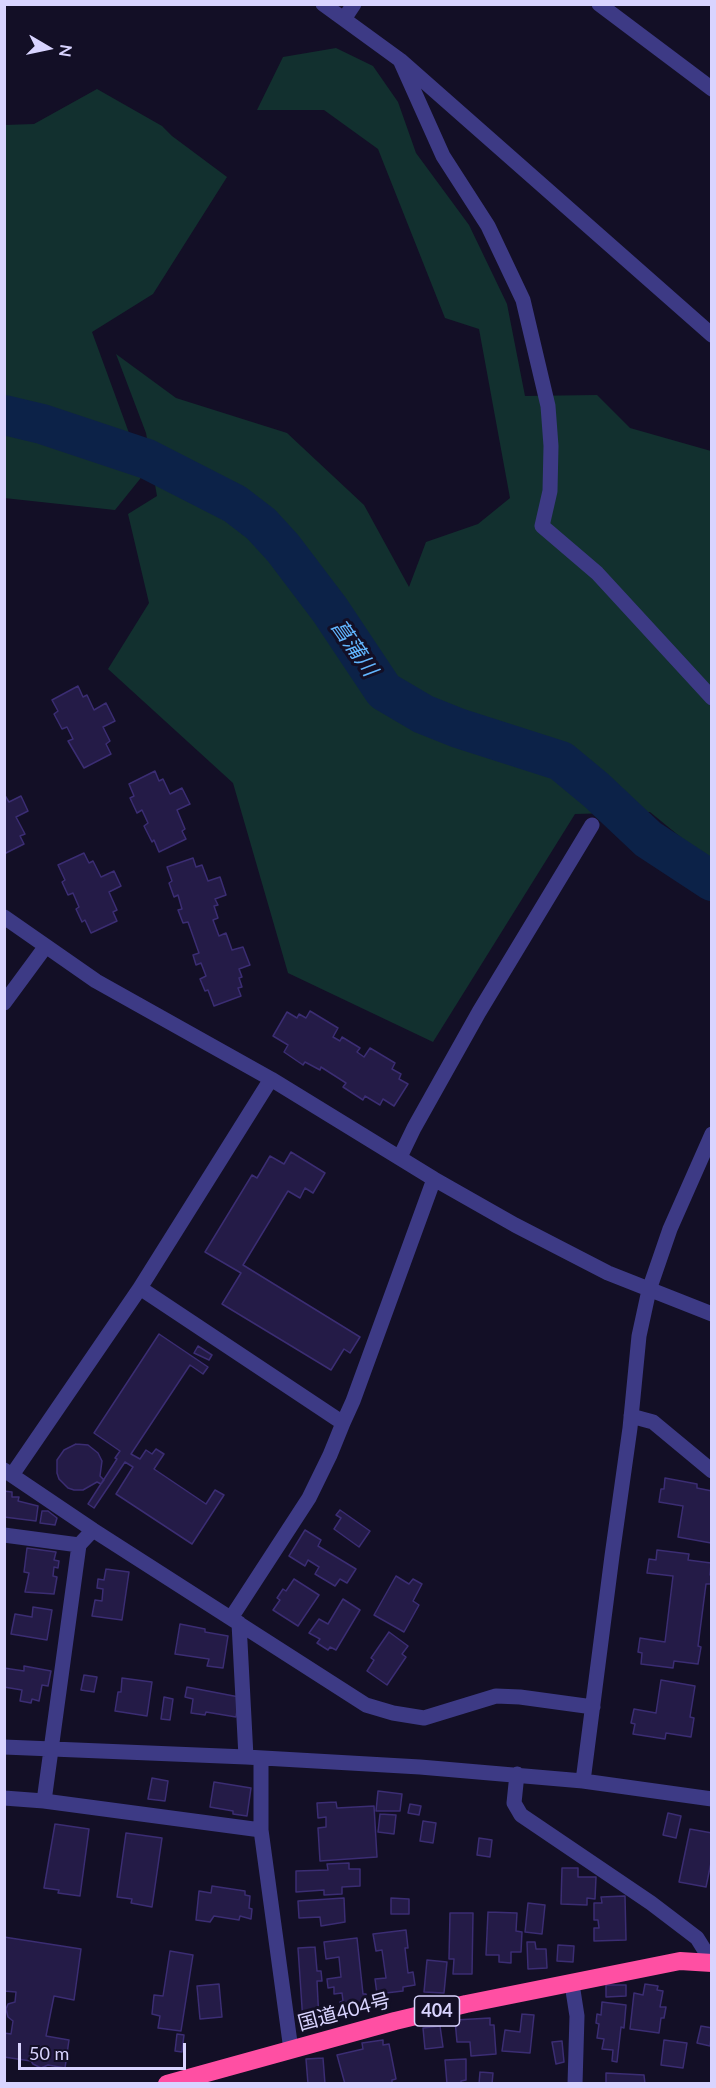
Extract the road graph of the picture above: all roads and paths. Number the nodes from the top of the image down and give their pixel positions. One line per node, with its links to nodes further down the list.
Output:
1 (323, 4): 4 (street)
2 (354, 4): 4 (street)
3 (599, 4): 6 (street)
4 (344, 19): 5 (street)
5 (400, 60): 7 (street); 8 (street)
6 (711, 88)
7 (711, 335)
8 (711, 698)
9 (592, 825): 15 (street)
10 (4, 917): 11 (street)
11 (46, 946): 12 (street); 13 (street)
12 (4, 1003)
13 (271, 1079): 15 (street); 17 (street)
14 (711, 1134): 18 (street)
15 (400, 1157): 16 (street)
16 (434, 1179): 18 (street); 21 (street)
17 (140, 1288): 21 (street); 23 (street)
18 (649, 1290): 19 (street); 20 (street)
19 (711, 1314)
20 (632, 1416): 22 (street); 28 (street)
21 (343, 1423): 27 (street)
22 (711, 1471)
23 (8, 1472): 24 (street)
24 (93, 1530): 26 (street); 27 (street)
25 (4, 1535): 26 (street)
26 (79, 1545): 30 (street)
27 (235, 1621): 28 (street); 31 (street)
28 (592, 1707): 33 (street)
29 (4, 1747): 30 (street)
30 (52, 1748): 31 (street); 36 (street)
31 (254, 1758): 32 (street); 37 (street)
32 (517, 1774): 33 (street); 38 (street)
33 (584, 1781): 35 (street)
34 (4, 1798): 36 (street)
35 (711, 1799)
36 (44, 1801): 37 (street)
37 (261, 1830): 40 (street)
38 (711, 1962): 39 (highway, 国道404号 / 404)
39 (572, 1984): 40 (highway, 国道404号 / 404); 42 (street)
40 (291, 2050): 41 (highway, 国道404号 / 404)
41 (167, 2084)
42 (575, 2084)

